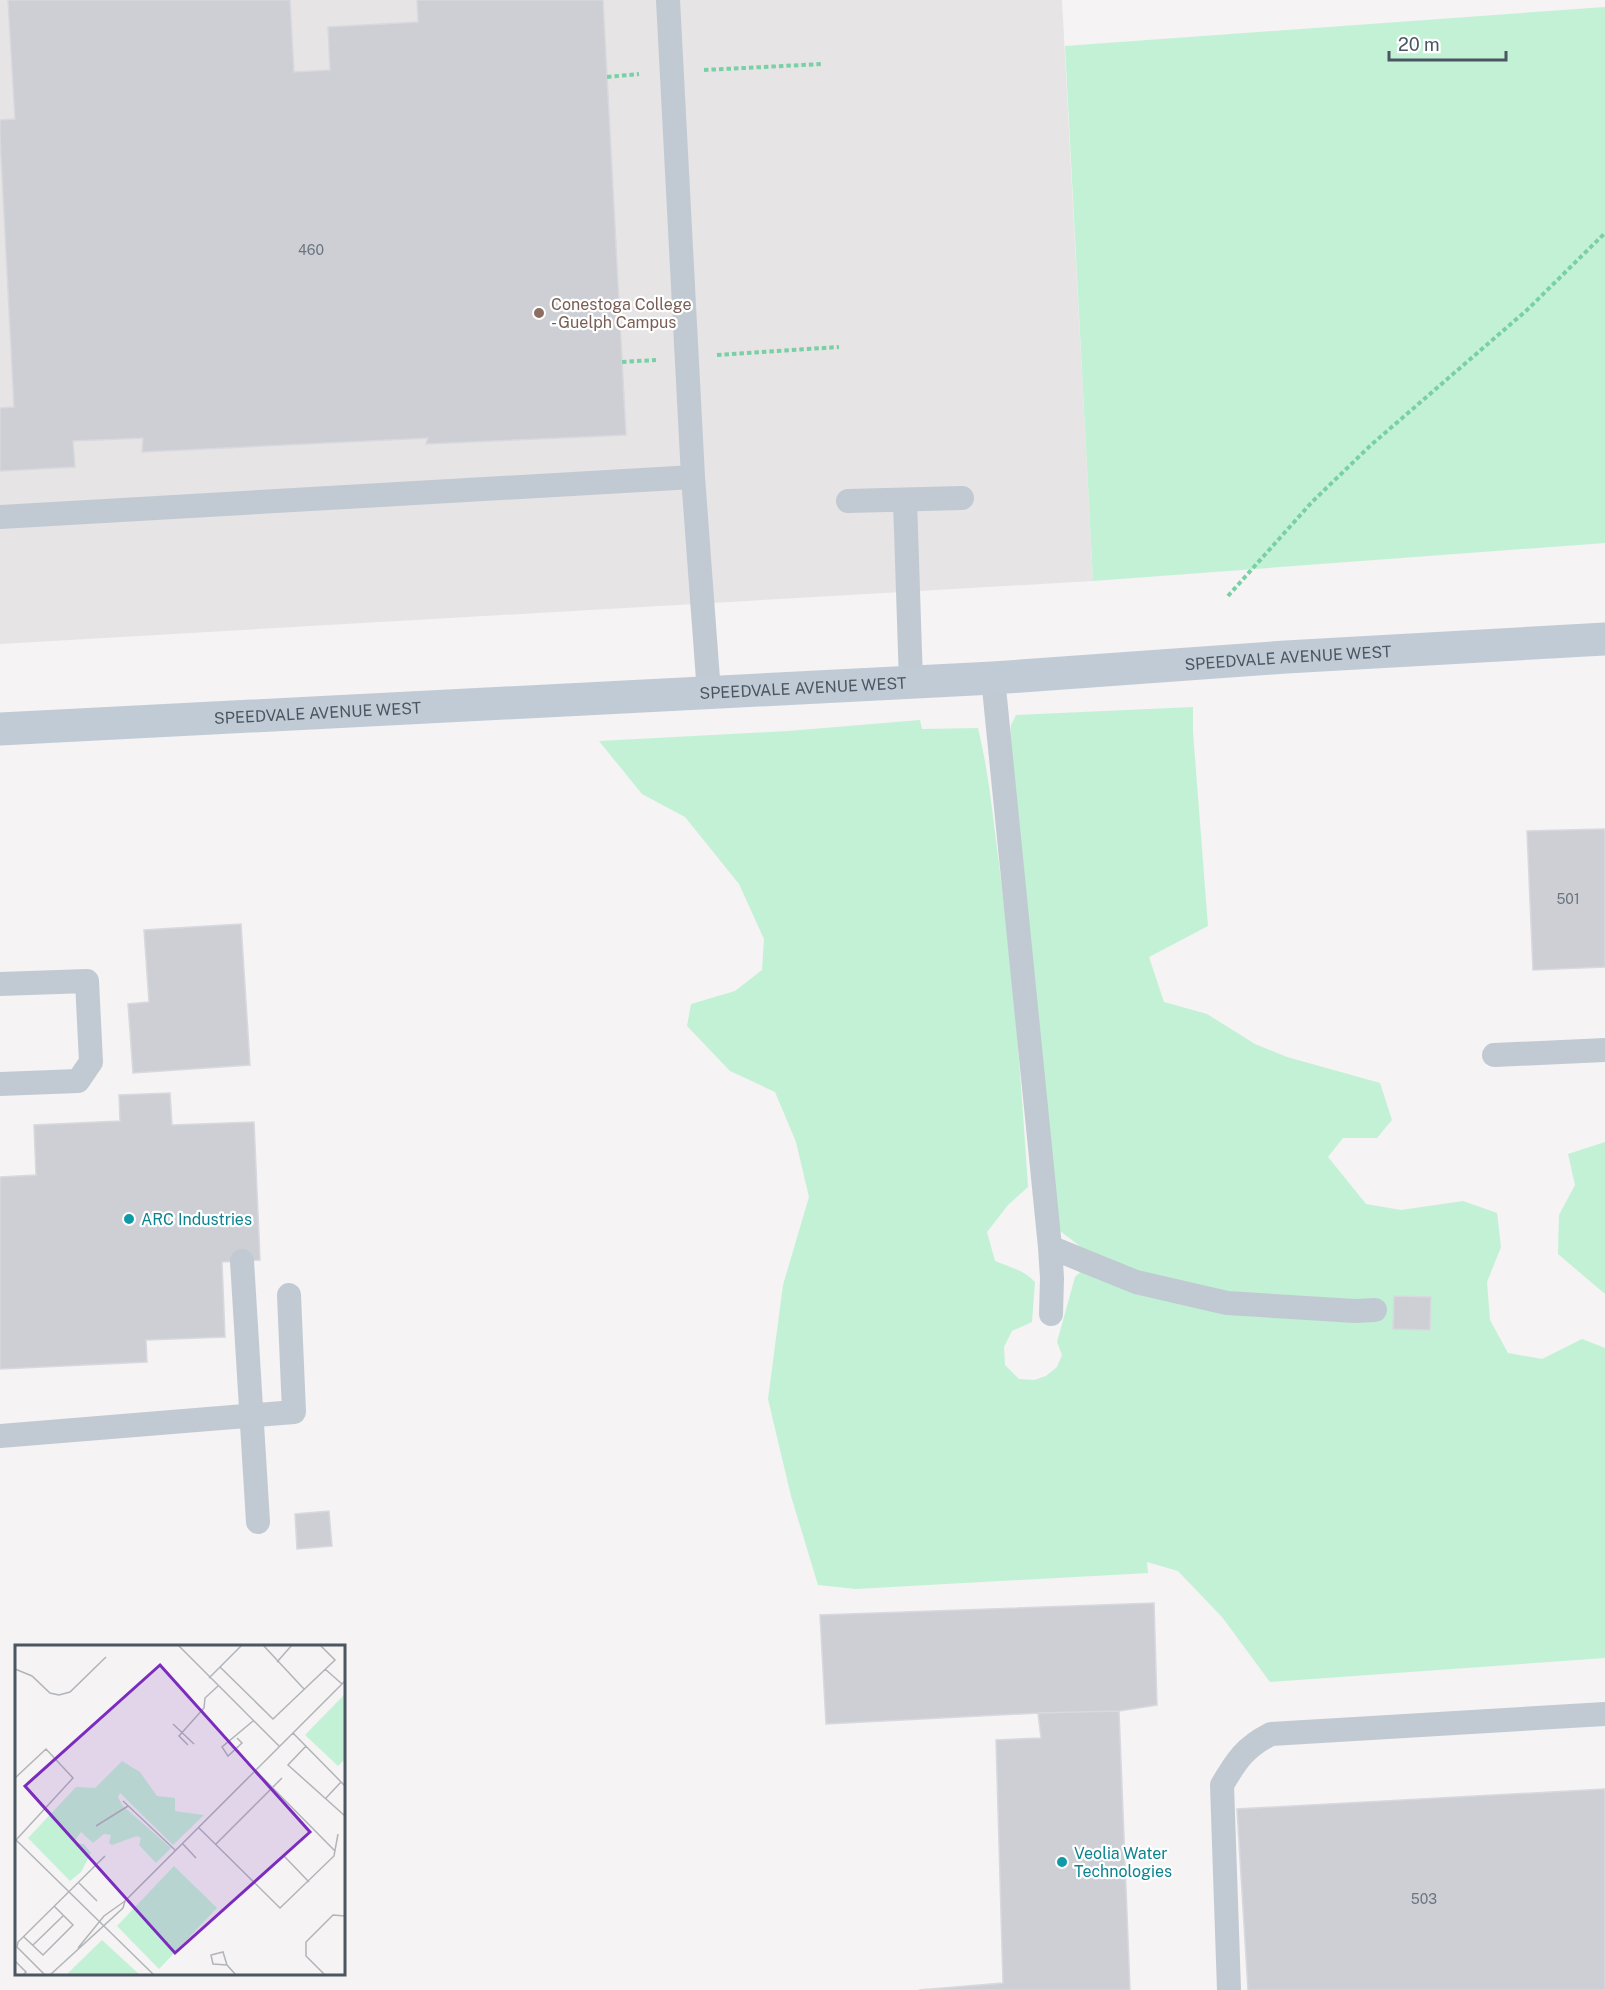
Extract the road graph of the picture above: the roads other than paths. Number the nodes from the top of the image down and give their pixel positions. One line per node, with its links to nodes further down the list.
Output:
1 (668, 0): 2 (lane)
2 (693, 477): 6 (lane); 10 (lane)
3 (963, 498): 4 (lane)
4 (905, 500): 5 (lane); 9 (lane)
5 (848, 501)
6 (0, 517)
7 (1605, 639): 8 (main road, SPEEDVALE AVENUE WEST)
8 (993, 678): 9 (main road, SPEEDVALE AVENUE WEST); 16 (lane)
9 (910, 682): 10 (main road, SPEEDVALE AVENUE WEST)
10 (709, 693): 11 (main road, SPEEDVALE AVENUE WEST)
11 (0, 729)
12 (0, 984): 15 (lane)
13 (1605, 1050): 14 (lane)
14 (1494, 1055)
15 (0, 1084)
16 (1050, 1247): 19 (lane); 20 (lane)
17 (242, 1261): 21 (lane)
18 (289, 1295): 21 (lane)
19 (1375, 1310)
20 (1051, 1314)
21 (252, 1416): 22 (lane); 23 (lane)
22 (0, 1436)
23 (258, 1522)
24 (1605, 1714): 25 (lane)
25 (1230, 1990)

